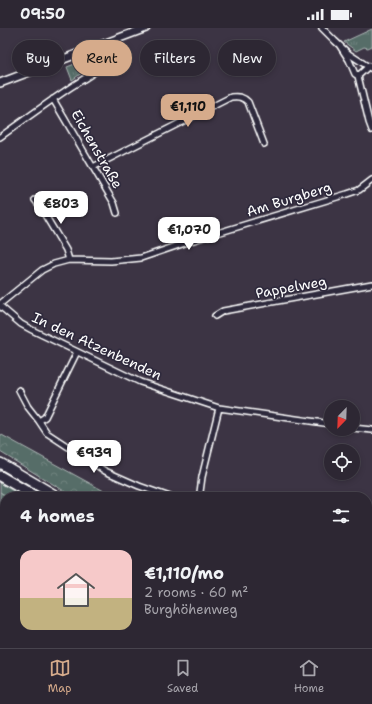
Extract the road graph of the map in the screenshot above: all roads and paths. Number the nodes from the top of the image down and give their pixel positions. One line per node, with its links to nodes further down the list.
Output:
1 (146, 28): 3 (main road)
2 (322, 28): 4 (street)
3 (115, 40)
4 (340, 46): 6 (street); 8 (street)
5 (72, 56): 9 (main road)
6 (370, 68): 8 (street)
7 (87, 76): 10 (street)
8 (358, 76): 11 (street)
9 (0, 83)
10 (53, 99): 12 (street); 14 (street, Eichenstraße)
11 (372, 130)
12 (0, 137)
13 (264, 144): 14 (street)
14 (93, 167): 17 (street, Eichenstraße)
15 (372, 180): 18 (street, Am Burgberg)
16 (35, 200): 18 (street)
17 (117, 213)
18 (70, 260): 20 (street, Am Burgberg)
19 (372, 284): 21 (street, Pappelweg)
20 (0, 305): 22 (street, In den Atzenbenden)
21 (215, 316)
22 (77, 352): 24 (street, In den Atzenbenden); 25 (street)
23 (19, 390): 25 (street)
24 (218, 408): 26 (street, In den Atzenbenden); 34 (street)
25 (39, 421): 33 (street)
26 (324, 423)
27 (360, 429): 28 (street)
28 (372, 430)
29 (0, 463): 32 (highway)
30 (0, 476): 31 (highway)
31 (27, 492)
32 (49, 492)
33 (156, 492)
34 (200, 492)

